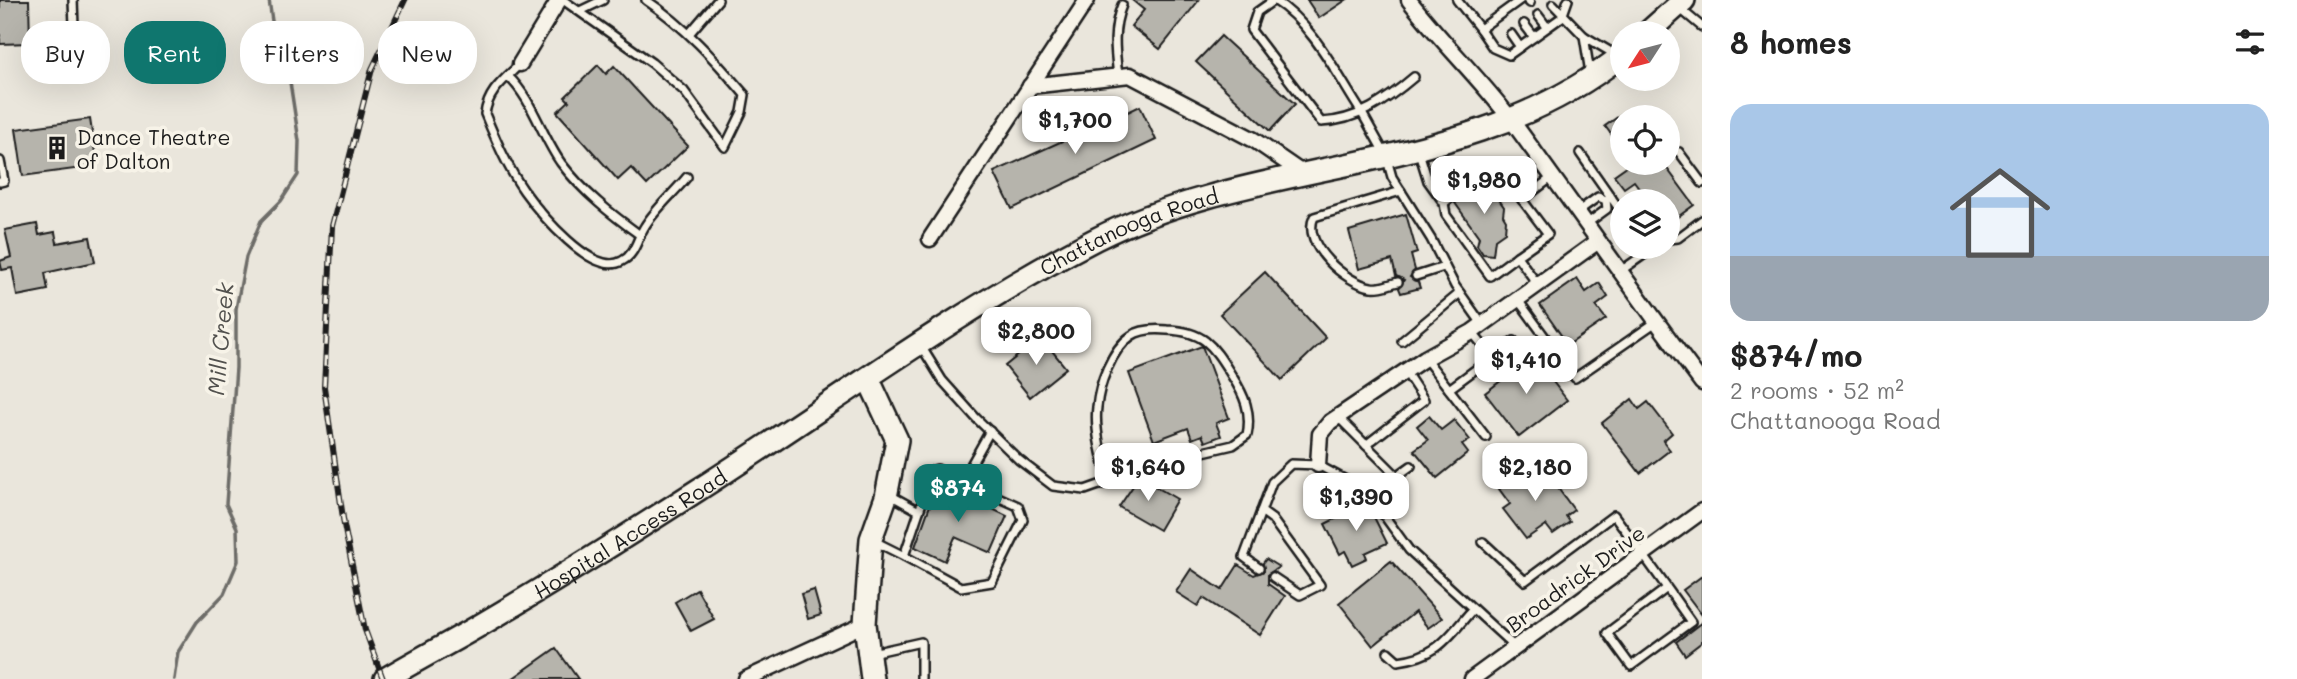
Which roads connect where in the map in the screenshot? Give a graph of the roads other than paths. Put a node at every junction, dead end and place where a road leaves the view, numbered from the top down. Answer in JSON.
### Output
{"nodes":[{"id":1,"x":73,"y":0,"type":"edge"},
{"id":2,"x":561,"y":0,"type":"edge"},
{"id":3,"x":603,"y":0,"type":"edge"},
{"id":4,"x":646,"y":0,"type":"edge"},
{"id":5,"x":718,"y":0,"type":"edge"},
{"id":6,"x":1087,"y":0,"type":"edge"},
{"id":7,"x":1409,"y":0,"type":"edge"},
{"id":8,"x":1457,"y":0,"type":"edge"},
{"id":9,"x":1520,"y":0,"type":"edge"},
{"id":10,"x":1568,"y":0,"type":"edge"},
{"id":11,"x":1681,"y":3,"type":"edge"},
{"id":12,"x":1553,"y":4,"type":"dead end"},
{"id":13,"x":1122,"y":5,"type":"dead end"},
{"id":14,"x":580,"y":11,"type":"junction"},
{"id":15,"x":1538,"y":15,"type":"dead end"},
{"id":16,"x":1562,"y":17,"type":"junction"},
{"id":17,"x":74,"y":21,"type":"edge"},
{"id":18,"x":1661,"y":21,"type":"edge"},
{"id":19,"x":1524,"y":24,"type":"dead end"},
{"id":20,"x":1547,"y":27,"type":"junction"},
{"id":21,"x":1702,"y":27,"type":"edge"},
{"id":22,"x":1480,"y":29,"type":"junction"},
{"id":23,"x":689,"y":34,"type":"junction"},
{"id":24,"x":1511,"y":34,"type":"dead end"},
{"id":25,"x":1584,"y":36,"type":"junction"},
{"id":26,"x":1534,"y":37,"type":"junction"},
{"id":27,"x":1520,"y":47,"type":"junction"},
{"id":28,"x":1610,"y":50,"type":"edge"},
{"id":29,"x":1610,"y":63,"type":"edge"},
{"id":30,"x":520,"y":64,"type":"joint"},
{"id":31,"x":508,"y":76,"type":"junction"},
{"id":32,"x":1118,"y":76,"type":"junction"},
{"id":33,"x":1414,"y":77,"type":"dead end"},
{"id":34,"x":1590,"y":77,"type":"junction"},
{"id":35,"x":1030,"y":86,"type":"junction"},
{"id":36,"x":1362,"y":113,"type":"junction"},
{"id":37,"x":1511,"y":121,"type":"junction"},
{"id":38,"x":1418,"y":149,"type":"junction"},
{"id":39,"x":1580,"y":153,"type":"dead end"},
{"id":40,"x":1680,"y":153,"type":"edge"},
{"id":41,"x":1386,"y":156,"type":"junction"},
{"id":42,"x":0,"y":161,"type":"edge"},
{"id":43,"x":1306,"y":175,"type":"junction"},
{"id":44,"x":687,"y":177,"type":"dead end"},
{"id":45,"x":1551,"y":178,"type":"junction"},
{"id":46,"x":0,"y":182,"type":"edge"},
{"id":47,"x":1702,"y":183,"type":"edge"},
{"id":48,"x":1401,"y":191,"type":"junction"},
{"id":49,"x":1609,"y":198,"type":"junction"},
{"id":50,"x":1522,"y":200,"type":"junction"},
{"id":51,"x":1444,"y":203,"type":"junction"},
{"id":52,"x":1576,"y":213,"type":"junction"},
{"id":53,"x":1702,"y":220,"type":"edge"},
{"id":54,"x":1585,"y":225,"type":"junction"},
{"id":55,"x":640,"y":235,"type":"junction"},
{"id":56,"x":1680,"y":236,"type":"edge"},
{"id":57,"x":930,"y":239,"type":"dead end"},
{"id":58,"x":1597,"y":242,"type":"junction"},
{"id":59,"x":1517,"y":256,"type":"junction"},
{"id":60,"x":1636,"y":259,"type":"edge"},
{"id":61,"x":1444,"y":267,"type":"junction"},
{"id":62,"x":1619,"y":272,"type":"junction"},
{"id":63,"x":1416,"y":276,"type":"dead end"},
{"id":64,"x":1398,"y":282,"type":"dead end"},
{"id":65,"x":1538,"y":285,"type":"junction"},
{"id":66,"x":1460,"y":293,"type":"junction"},
{"id":67,"x":1517,"y":299,"type":"junction"},
{"id":68,"x":1656,"y":322,"type":"junction"},
{"id":69,"x":1477,"y":328,"type":"junction"},
{"id":70,"x":1402,"y":341,"type":"dead end"},
{"id":71,"x":1514,"y":341,"type":"dead end"},
{"id":72,"x":920,"y":345,"type":"junction"},
{"id":73,"x":1492,"y":357,"type":"junction"},
{"id":74,"x":1425,"y":358,"type":"junction"},
{"id":75,"x":1697,"y":365,"type":"edge"},
{"id":76,"x":1405,"y":371,"type":"junction"},
{"id":77,"x":868,"y":378,"type":"junction"},
{"id":78,"x":1702,"y":383,"type":"edge"},
{"id":79,"x":1449,"y":389,"type":"junction"},
{"id":80,"x":1338,"y":416,"type":"junction"},
{"id":81,"x":990,"y":431,"type":"junction"},
{"id":82,"x":1486,"y":437,"type":"dead end"},
{"id":83,"x":1366,"y":445,"type":"junction"},
{"id":84,"x":1318,"y":464,"type":"junction"},
{"id":85,"x":1411,"y":466,"type":"dead end"},
{"id":86,"x":962,"y":481,"type":"junction"},
{"id":87,"x":1109,"y":481,"type":"junction"},
{"id":88,"x":886,"y":493,"type":"junction"},
{"id":89,"x":919,"y":511,"type":"junction"},
{"id":90,"x":1261,"y":511,"type":"junction"},
{"id":91,"x":1702,"y":511,"type":"edge"},
{"id":92,"x":871,"y":539,"type":"junction"},
{"id":93,"x":1483,"y":542,"type":"dead end"},
{"id":94,"x":1643,"y":554,"type":"junction"},
{"id":95,"x":904,"y":556,"type":"junction"},
{"id":96,"x":1259,"y":568,"type":"dead end"},
{"id":97,"x":1273,"y":577,"type":"dead end"},
{"id":98,"x":1667,"y":588,"type":"junction"},
{"id":99,"x":1473,"y":609,"type":"junction"},
{"id":100,"x":865,"y":624,"type":"junction"},
{"id":101,"x":1515,"y":648,"type":"junction"},
{"id":102,"x":1388,"y":652,"type":"dead end"},
{"id":103,"x":869,"y":654,"type":"junction"},
{"id":104,"x":1496,"y":662,"type":"junction"},
{"id":105,"x":385,"y":679,"type":"edge"},
{"id":106,"x":746,"y":679,"type":"edge"},
{"id":107,"x":872,"y":679,"type":"edge"},
{"id":108,"x":921,"y":679,"type":"edge"},
{"id":109,"x":1472,"y":679,"type":"edge"},
{"id":110,"x":1486,"y":679,"type":"edge"}],
"edges":[{"from":1,"to":17,"type":"lane"},
{"from":2,"to":14,"type":"lane"},
{"from":2,"to":30,"type":"street"},
{"from":3,"to":14,"type":"lane"},
{"from":4,"to":23,"type":"lane"},
{"from":5,"to":23,"type":"lane"},
{"from":6,"to":35,"type":"street"},
{"from":7,"to":37,"type":"street"},
{"from":8,"to":22,"type":"lane"},
{"from":9,"to":22,"type":"lane"},
{"from":10,"to":16,"type":"lane"},
{"from":11,"to":18,"type":"main road"},
{"from":11,"to":21,"type":"lane"},
{"from":12,"to":16,"type":"lane"},
{"from":13,"to":32,"type":"lane"},
{"from":14,"to":23,"type":"lane"},
{"from":15,"to":20,"type":"lane"},
{"from":16,"to":20,"type":"lane"},
{"from":16,"to":25,"type":"lane"},
{"from":19,"to":26,"type":"lane"},
{"from":20,"to":26,"type":"lane"},
{"from":22,"to":27,"type":"lane"},
{"from":24,"to":27,"type":"lane"},
{"from":25,"to":28,"type":"lane"},
{"from":25,"to":34,"type":"lane"},
{"from":26,"to":27,"type":"lane"},
{"from":29,"to":34,"type":"main road","name":"Chattanooga Road"},
{"from":30,"to":31,"type":"lane"},
{"from":31,"to":55,"type":"lane"},
{"from":31,"to":55,"type":"lane"},
{"from":32,"to":35,"type":"street"},
{"from":32,"to":43,"type":"street"},
{"from":33,"to":36,"type":"lane"},
{"from":34,"to":37,"type":"main road","name":"Chattanooga Road"},
{"from":35,"to":57,"type":"street"},
{"from":36,"to":36,"type":"lane"},
{"from":36,"to":41,"type":"lane"},
{"from":37,"to":38,"type":"main road","name":"Chattanooga Road"},
{"from":37,"to":45,"type":"street"},
{"from":38,"to":41,"type":"main road","name":"Chattanooga Road"},
{"from":38,"to":51,"type":"lane"},
{"from":39,"to":49,"type":"lane"},
{"from":40,"to":47,"type":"lane"},
{"from":41,"to":43,"type":"main road","name":"Chattanooga Road"},
{"from":41,"to":48,"type":"lane"},
{"from":42,"to":46,"type":"lane"},
{"from":43,"to":72,"type":"main road","name":"Chattanooga Road"},
{"from":44,"to":55,"type":"lane"},
{"from":45,"to":50,"type":"lane"},
{"from":45,"to":52,"type":"street"},
{"from":48,"to":61,"type":"lane"},
{"from":48,"to":64,"type":"lane"},
{"from":49,"to":52,"type":"lane"},
{"from":49,"to":54,"type":"lane"},
{"from":50,"to":51,"type":"lane"},
{"from":50,"to":59,"type":"lane"},
{"from":51,"to":59,"type":"lane"},
{"from":52,"to":54,"type":"street"},
{"from":53,"to":56,"type":"lane"},
{"from":54,"to":58,"type":"street"},
{"from":58,"to":62,"type":"street"},
{"from":58,"to":65,"type":"street"},
{"from":59,"to":65,"type":"lane"},
{"from":60,"to":62,"type":"lane"},
{"from":61,"to":63,"type":"lane"},
{"from":61,"to":66,"type":"lane"},
{"from":62,"to":68,"type":"street"},
{"from":65,"to":67,"type":"street"},
{"from":66,"to":69,"type":"lane"},
{"from":66,"to":70,"type":"lane"},
{"from":67,"to":68,"type":"lane"},
{"from":67,"to":69,"type":"street"},
{"from":68,"to":75,"type":"street"},
{"from":69,"to":73,"type":"lane"},
{"from":69,"to":74,"type":"street"},
{"from":71,"to":73,"type":"lane"},
{"from":72,"to":77,"type":"main road","name":"Chattanooga Road"},
{"from":72,"to":81,"type":"lane"},
{"from":73,"to":79,"type":"lane"},
{"from":74,"to":76,"type":"street"},
{"from":74,"to":79,"type":"lane"},
{"from":75,"to":78,"type":"street"},
{"from":76,"to":80,"type":"street"},
{"from":76,"to":83,"type":"lane"},
{"from":77,"to":88,"type":"main road"},
{"from":77,"to":105,"type":"main road","name":"Hospital Access Road"},
{"from":79,"to":82,"type":"lane"},
{"from":80,"to":83,"type":"lane"},
{"from":80,"to":84,"type":"street"},
{"from":81,"to":86,"type":"lane"},
{"from":81,"to":87,"type":"lane"},
{"from":83,"to":85,"type":"lane"},
{"from":84,"to":90,"type":"lane"},
{"from":84,"to":99,"type":"lane"},
{"from":86,"to":89,"type":"lane"},
{"from":86,"to":95,"type":"lane"},
{"from":87,"to":87,"type":"lane"},
{"from":88,"to":89,"type":"lane"},
{"from":88,"to":92,"type":"main road"},
{"from":89,"to":95,"type":"lane"},
{"from":90,"to":96,"type":"lane"},
{"from":90,"to":97,"type":"lane"},
{"from":91,"to":94,"type":"street","name":"Broadrick Drive"},
{"from":92,"to":95,"type":"lane"},
{"from":92,"to":100,"type":"main road"},
{"from":93,"to":94,"type":"lane"},
{"from":94,"to":98,"type":"lane"},
{"from":94,"to":101,"type":"street","name":"Broadrick Drive"},
{"from":98,"to":98,"type":"lane"},
{"from":99,"to":101,"type":"lane"},
{"from":99,"to":102,"type":"lane"},
{"from":100,"to":103,"type":"main road"},
{"from":100,"to":106,"type":"street"},
{"from":101,"to":104,"type":"street","name":"Broadrick Drive"},
{"from":103,"to":107,"type":"main road"},
{"from":103,"to":108,"type":"lane"},
{"from":104,"to":109,"type":"street","name":"Broadrick Drive"},
{"from":104,"to":110,"type":"lane"}]}
